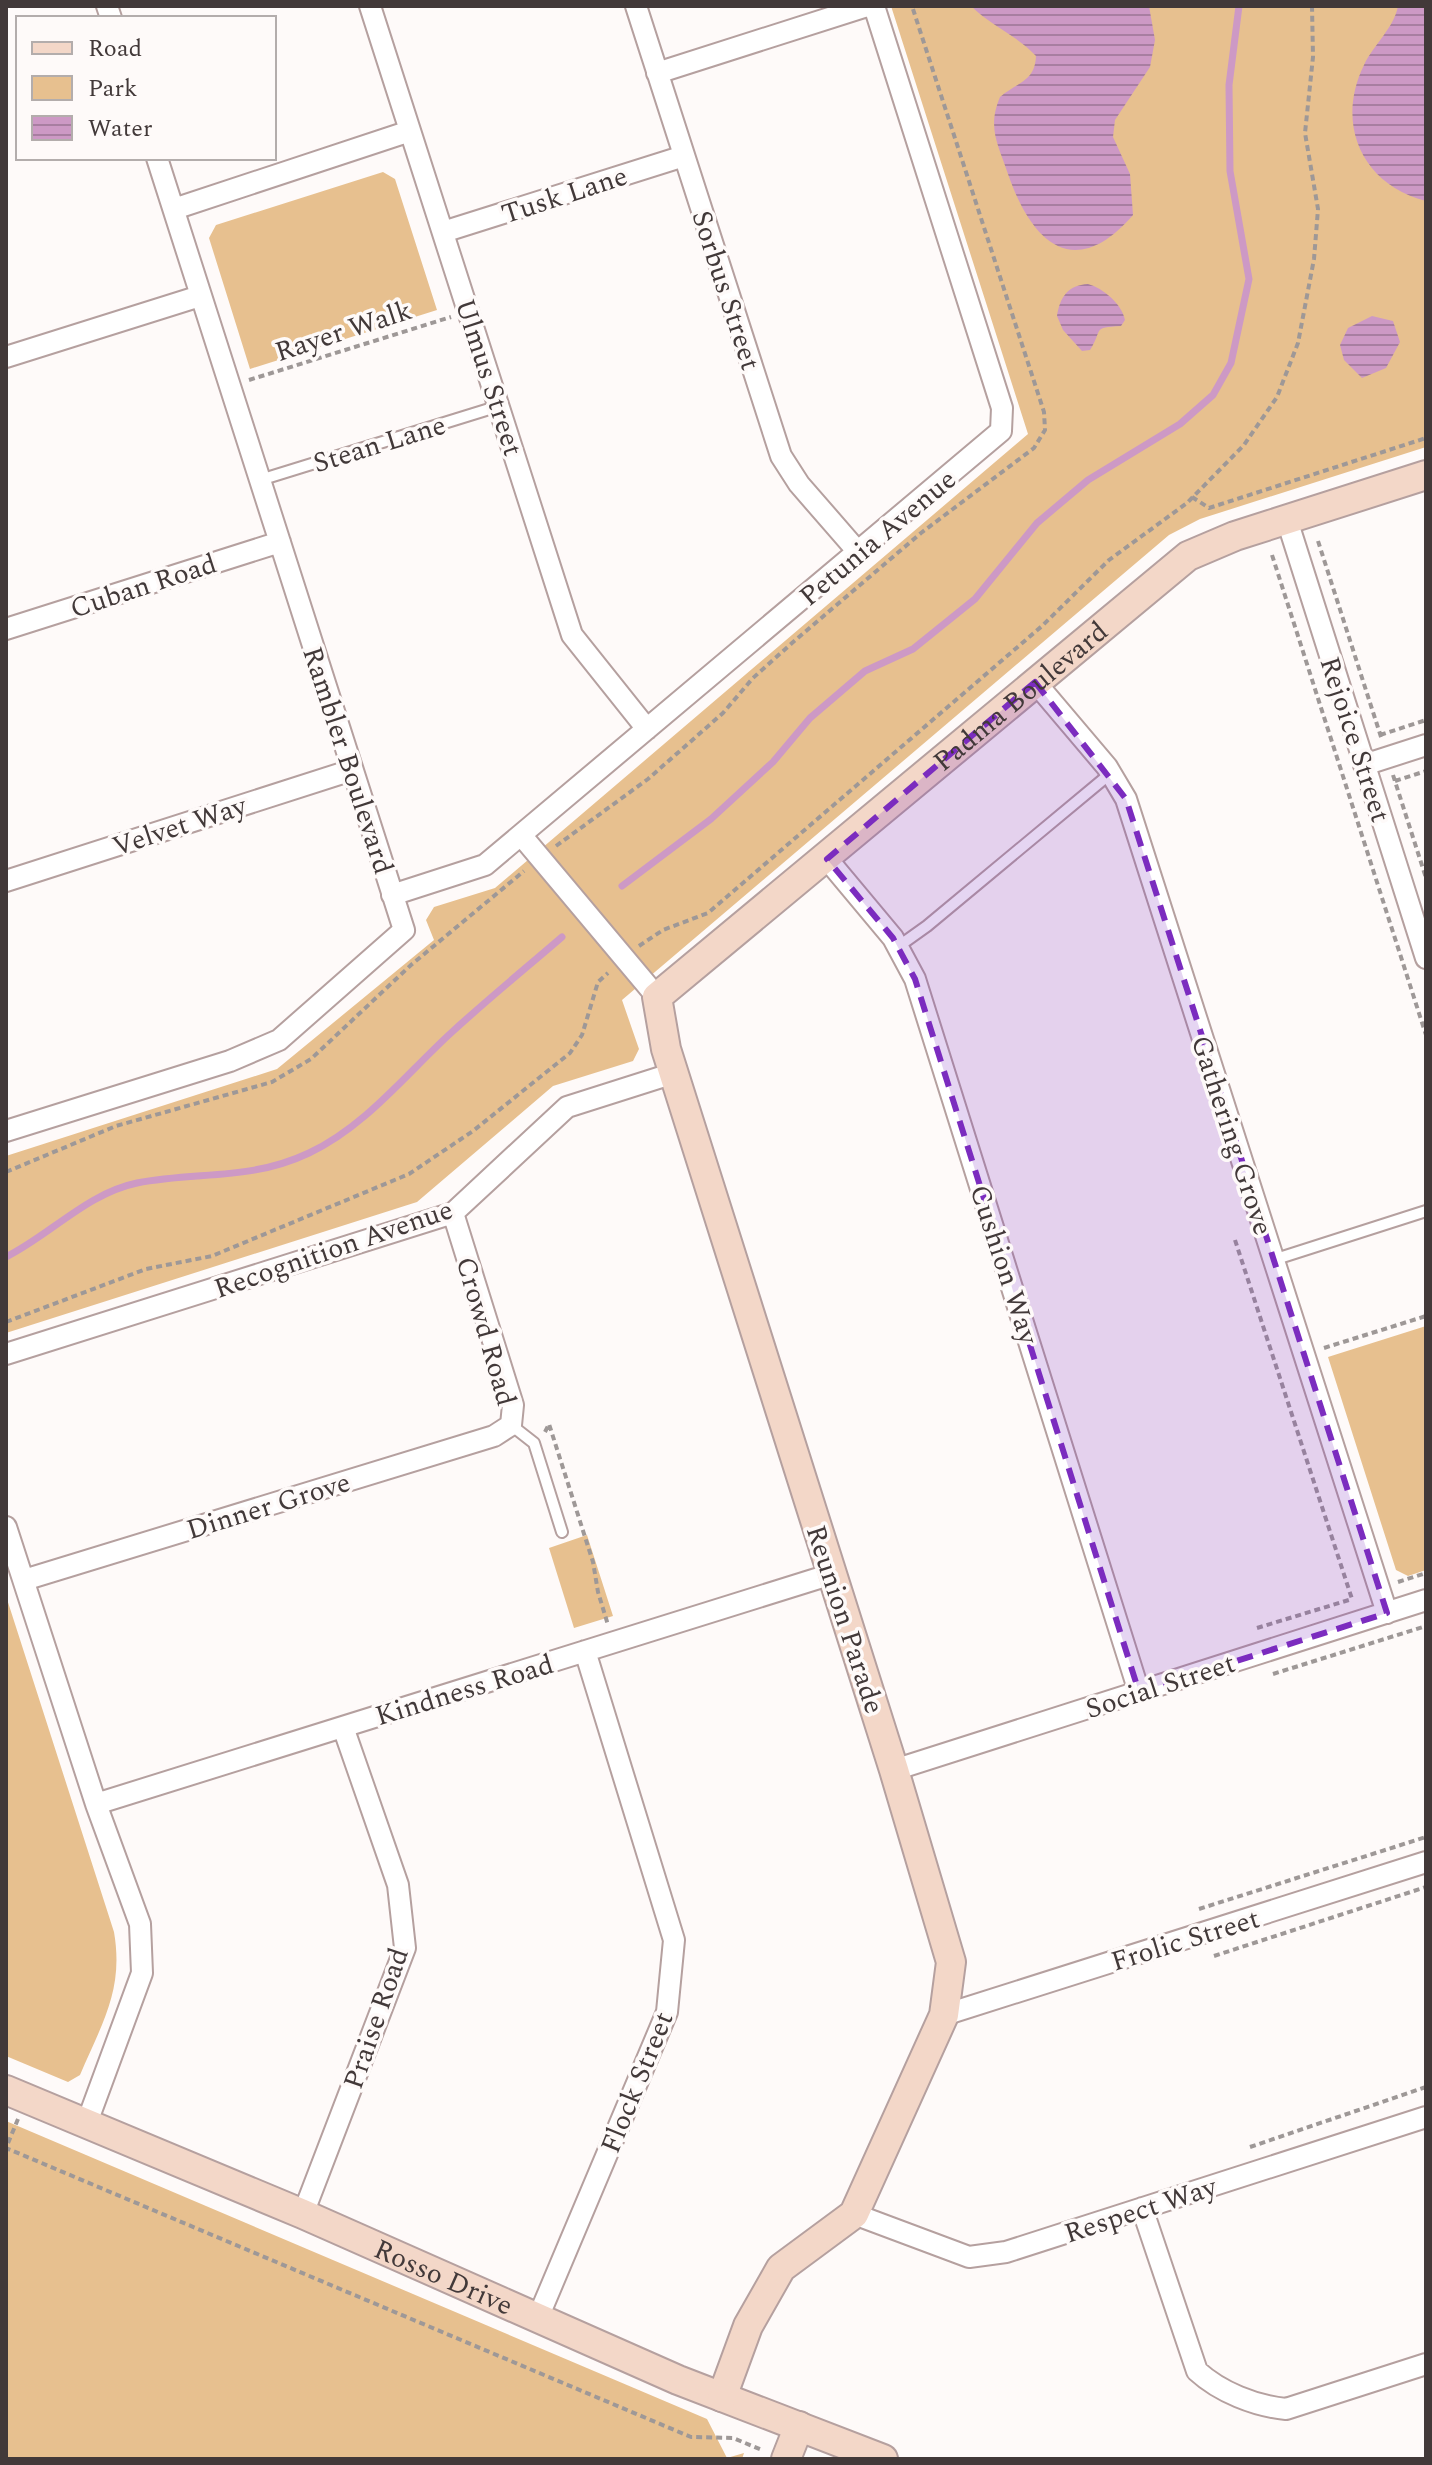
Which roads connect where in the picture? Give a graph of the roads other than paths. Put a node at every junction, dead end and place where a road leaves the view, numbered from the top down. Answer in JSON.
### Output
{"nodes":[{"id":1,"x":370,"y":6,"type":"edge"},
{"id":2,"x":636,"y":6,"type":"edge"},
{"id":3,"x":867,"y":6,"type":"edge"},
{"id":4,"x":874,"y":6,"type":"edge"},
{"id":5,"x":657,"y":73,"type":"junction"},
{"id":6,"x":410,"y":131,"type":"junction"},
{"id":7,"x":684,"y":156,"type":"junction"},
{"id":8,"x":158,"y":160,"type":"edge"},
{"id":9,"x":174,"y":209,"type":"junction"},
{"id":10,"x":443,"y":232,"type":"junction"},
{"id":11,"x":200,"y":296,"type":"junction"},
{"id":12,"x":6,"y":357,"type":"edge"},
{"id":13,"x":499,"y":406,"type":"junction"},
{"id":14,"x":1426,"y":475,"type":"edge"},
{"id":15,"x":260,"y":480,"type":"junction"},
{"id":16,"x":1287,"y":520,"type":"junction"},
{"id":17,"x":280,"y":542,"type":"junction"},
{"id":18,"x":859,"y":553,"type":"junction"},
{"id":19,"x":6,"y":629,"type":"edge"},
{"id":20,"x":1035,"y":682,"type":"junction"},
{"id":21,"x":647,"y":729,"type":"junction"},
{"id":22,"x":1426,"y":745,"type":"edge"},
{"id":23,"x":1364,"y":765,"type":"junction"},
{"id":24,"x":352,"y":770,"type":"junction"},
{"id":25,"x":1111,"y":773,"type":"junction"},
{"id":26,"x":521,"y":835,"type":"junction"},
{"id":27,"x":827,"y":859,"type":"junction"},
{"id":28,"x":6,"y":881,"type":"edge"},
{"id":29,"x":392,"y":895,"type":"junction"},
{"id":30,"x":899,"y":946,"type":"junction"},
{"id":31,"x":1426,"y":958,"type":"edge"},
{"id":32,"x":657,"y":997,"type":"junction"},
{"id":33,"x":674,"y":1073,"type":"junction"},
{"id":34,"x":6,"y":1131,"type":"edge"},
{"id":35,"x":1426,"y":1211,"type":"edge"},
{"id":36,"x":453,"y":1213,"type":"junction"},
{"id":37,"x":1273,"y":1260,"type":"junction"},
{"id":38,"x":6,"y":1354,"type":"edge"},
{"id":39,"x":511,"y":1425,"type":"junction"},
{"id":40,"x":6,"y":1527,"type":"edge"},
{"id":41,"x":562,"y":1532,"type":"dead end"},
{"id":42,"x":832,"y":1574,"type":"junction"},
{"id":43,"x":24,"y":1580,"type":"junction"},
{"id":44,"x":1426,"y":1600,"type":"edge"},
{"id":45,"x":1387,"y":1613,"type":"junction"},
{"id":46,"x":585,"y":1651,"type":"junction"},
{"id":47,"x":1139,"y":1692,"type":"junction"},
{"id":48,"x":343,"y":1727,"type":"junction"},
{"id":49,"x":894,"y":1770,"type":"junction"},
{"id":50,"x":96,"y":1804,"type":"junction"},
{"id":51,"x":1426,"y":1862,"type":"edge"},
{"id":52,"x":944,"y":2015,"type":"junction"},
{"id":53,"x":16,"y":2094,"type":"edge"},
{"id":54,"x":1426,"y":2117,"type":"edge"},
{"id":55,"x":86,"y":2125,"type":"junction"},
{"id":56,"x":1142,"y":2208,"type":"junction"},
{"id":57,"x":303,"y":2214,"type":"junction"},
{"id":58,"x":854,"y":2214,"type":"junction"},
{"id":59,"x":537,"y":2320,"type":"junction"},
{"id":60,"x":1426,"y":2364,"type":"edge"},
{"id":61,"x":722,"y":2397,"type":"junction"},
{"id":62,"x":799,"y":2426,"type":"junction"},
{"id":63,"x":777,"y":2456,"type":"edge"},
{"id":64,"x":883,"y":2459,"type":"edge"}],
"edges":[{"from":1,"to":6,"type":"street","name":"Ulmus Street"},
{"from":2,"to":5,"type":"street","name":"Sorbus Street"},
{"from":3,"to":5,"type":"street"},
{"from":4,"to":18,"type":"street","name":"Petunia Avenue"},
{"from":5,"to":7,"type":"street","name":"Sorbus Street"},
{"from":6,"to":9,"type":"street"},
{"from":6,"to":10,"type":"street","name":"Ulmus Street"},
{"from":7,"to":10,"type":"street","name":"Tusk Lane"},
{"from":7,"to":18,"type":"street","name":"Sorbus Street"},
{"from":8,"to":9,"type":"street","name":"Rambler Boulevard"},
{"from":9,"to":11,"type":"street","name":"Rambler Boulevard"},
{"from":10,"to":13,"type":"street","name":"Ulmus Street"},
{"from":11,"to":12,"type":"street"},
{"from":11,"to":15,"type":"street","name":"Rambler Boulevard"},
{"from":13,"to":15,"type":"lane","name":"Stean Lane"},
{"from":13,"to":21,"type":"street","name":"Ulmus Street"},
{"from":14,"to":16,"type":"street","name":"Padma Boulevard"},
{"from":15,"to":17,"type":"street","name":"Rambler Boulevard"},
{"from":16,"to":20,"type":"street","name":"Padma Boulevard"},
{"from":16,"to":23,"type":"street","name":"Rejoice Street"},
{"from":17,"to":19,"type":"street","name":"Cuban Road"},
{"from":17,"to":24,"type":"street","name":"Rambler Boulevard"},
{"from":18,"to":21,"type":"street","name":"Petunia Avenue"},
{"from":20,"to":25,"type":"street","name":"Gathering Grove"},
{"from":20,"to":27,"type":"street","name":"Padma Boulevard"},
{"from":21,"to":26,"type":"street","name":"Petunia Avenue"},
{"from":22,"to":23,"type":"street"},
{"from":23,"to":31,"type":"street","name":"Rejoice Street"},
{"from":24,"to":28,"type":"street","name":"Velvet Way"},
{"from":24,"to":29,"type":"street","name":"Rambler Boulevard"},
{"from":25,"to":30,"type":"lane"},
{"from":25,"to":37,"type":"street","name":"Gathering Grove"},
{"from":26,"to":29,"type":"street","name":"Petunia Avenue"},
{"from":26,"to":32,"type":"street","name":"Reunion Parade"},
{"from":27,"to":30,"type":"street","name":"Cushion Way"},
{"from":27,"to":32,"type":"street","name":"Padma Boulevard"},
{"from":29,"to":34,"type":"street","name":"Rambler Boulevard"},
{"from":30,"to":47,"type":"street","name":"Cushion Way"},
{"from":32,"to":33,"type":"street","name":"Reunion Parade"},
{"from":33,"to":36,"type":"street","name":"Recognition Avenue"},
{"from":33,"to":42,"type":"street","name":"Reunion Parade"},
{"from":35,"to":37,"type":"lane"},
{"from":36,"to":38,"type":"street","name":"Recognition Avenue"},
{"from":36,"to":39,"type":"street","name":"Crowd Road"},
{"from":37,"to":45,"type":"street","name":"Gathering Grove"},
{"from":39,"to":41,"type":"lane","name":"Crowd Road"},
{"from":39,"to":43,"type":"street","name":"Dinner Grove"},
{"from":40,"to":43,"type":"street"},
{"from":42,"to":46,"type":"street","name":"Kindness Road"},
{"from":42,"to":49,"type":"street","name":"Reunion Parade"},
{"from":43,"to":50,"type":"street"},
{"from":44,"to":45,"type":"street","name":"Social Street"},
{"from":45,"to":47,"type":"street","name":"Social Street"},
{"from":46,"to":48,"type":"street","name":"Kindness Road"},
{"from":46,"to":59,"type":"street","name":"Flock Street"},
{"from":47,"to":49,"type":"street","name":"Social Street"},
{"from":48,"to":50,"type":"street","name":"Kindness Road"},
{"from":48,"to":57,"type":"street","name":"Praise Road"},
{"from":49,"to":52,"type":"street","name":"Reunion Parade"},
{"from":50,"to":55,"type":"street"},
{"from":51,"to":52,"type":"street","name":"Frolic Street"},
{"from":52,"to":58,"type":"street","name":"Reunion Parade"},
{"from":53,"to":55,"type":"street","name":"Rosso Drive"},
{"from":54,"to":56,"type":"street","name":"Respect Way"},
{"from":55,"to":57,"type":"street","name":"Rosso Drive"},
{"from":56,"to":58,"type":"street","name":"Respect Way"},
{"from":56,"to":60,"type":"street"},
{"from":57,"to":59,"type":"street","name":"Rosso Drive"},
{"from":58,"to":61,"type":"street","name":"Reunion Parade"},
{"from":59,"to":61,"type":"street","name":"Rosso Drive"},
{"from":61,"to":62,"type":"street","name":"Rosso Drive"},
{"from":62,"to":63,"type":"street"},
{"from":62,"to":64,"type":"street","name":"Rosso Drive"}]}
